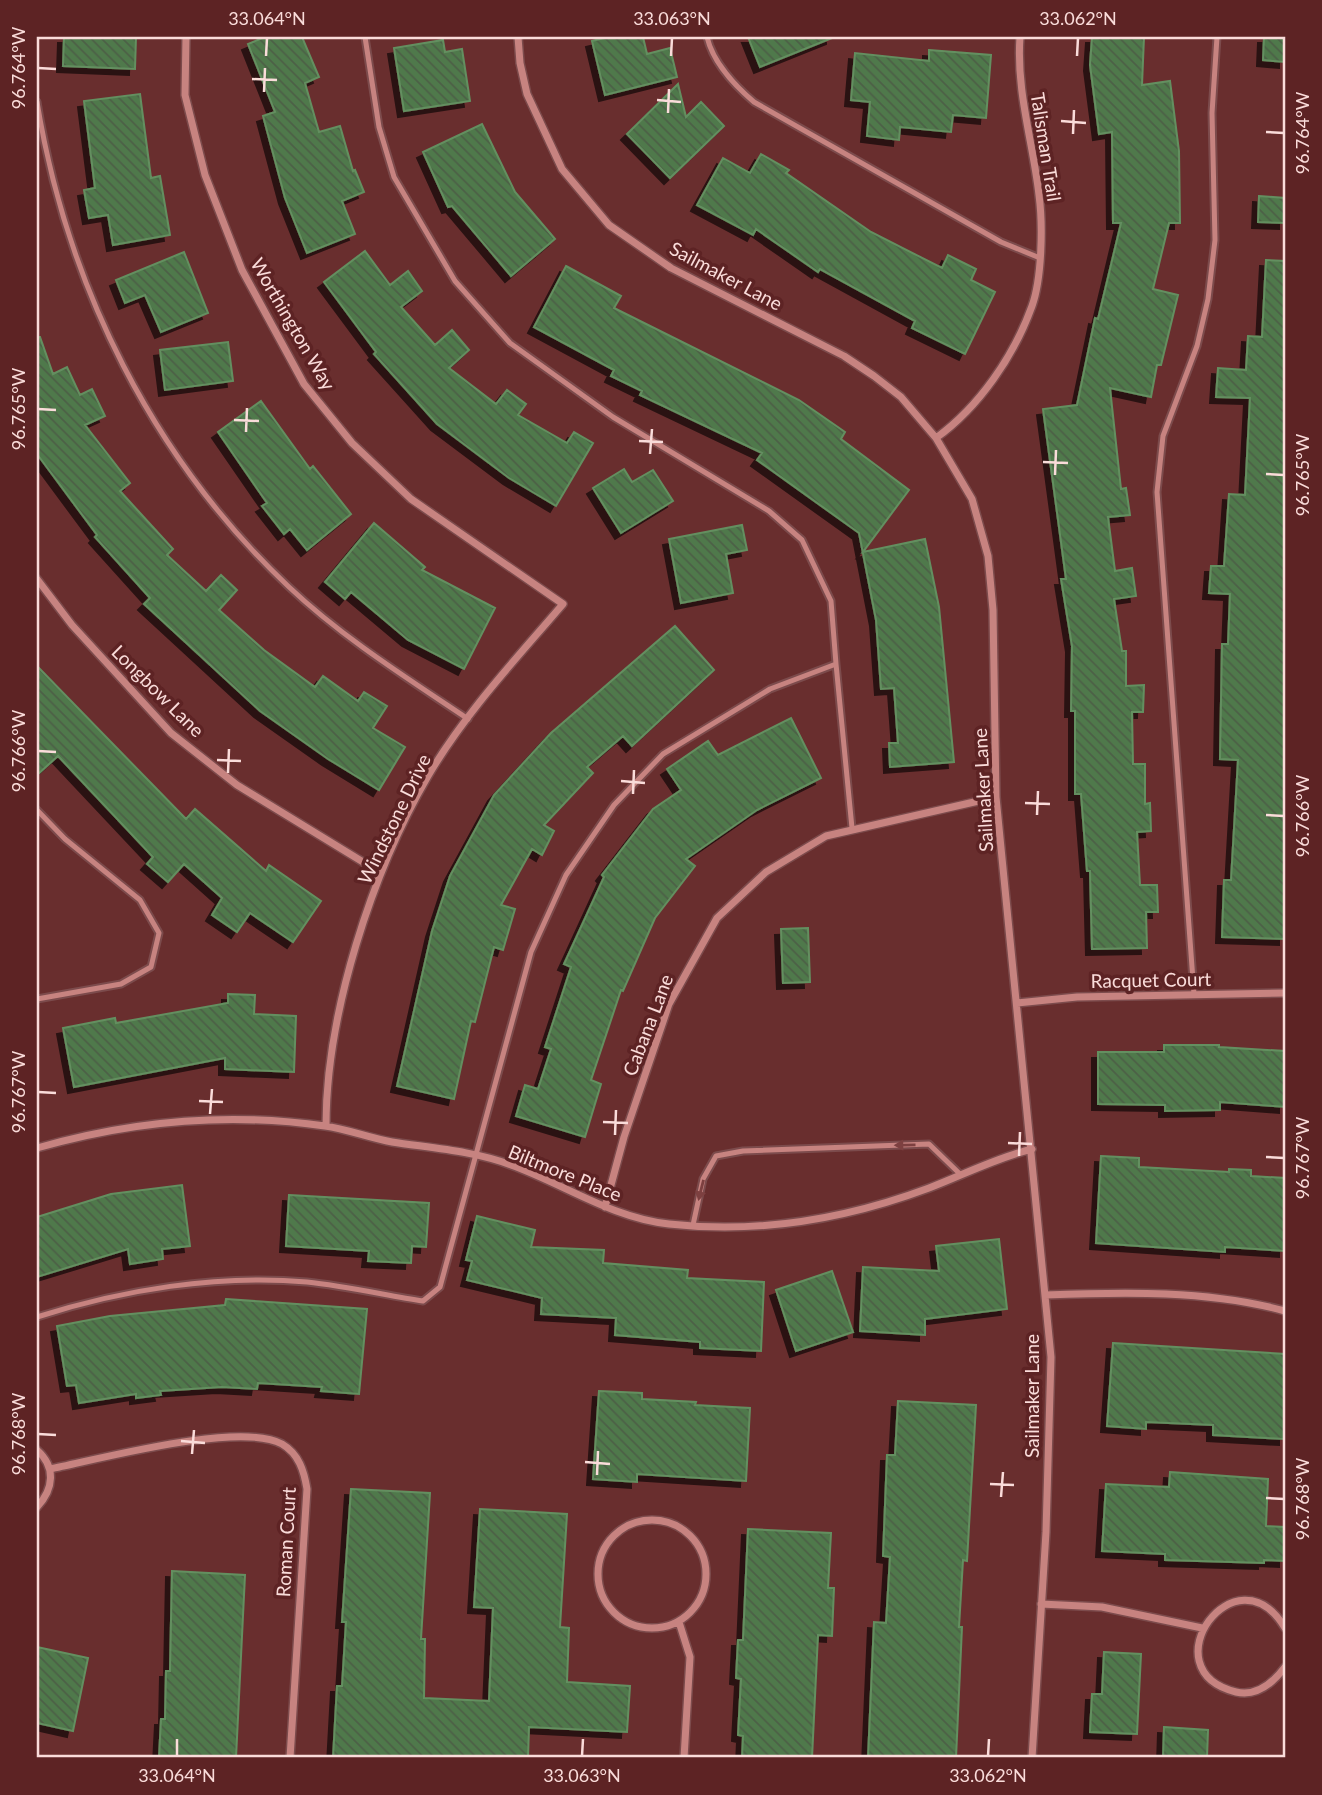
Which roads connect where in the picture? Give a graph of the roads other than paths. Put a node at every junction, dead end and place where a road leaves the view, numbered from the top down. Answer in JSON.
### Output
{"nodes":[{"id":1,"x":186,"y":37,"type":"edge"},
{"id":2,"x":365,"y":37,"type":"edge"},
{"id":3,"x":518,"y":37,"type":"edge"},
{"id":4,"x":707,"y":37,"type":"edge"},
{"id":5,"x":1020,"y":37,"type":"edge"},
{"id":6,"x":1217,"y":37,"type":"edge"},
{"id":7,"x":37,"y":103,"type":"edge"},
{"id":8,"x":1040,"y":258,"type":"junction"},
{"id":9,"x":936,"y":438,"type":"junction"},
{"id":10,"x":37,"y":579,"type":"edge"},
{"id":11,"x":563,"y":604,"type":"joint"},
{"id":12,"x":836,"y":664,"type":"junction"},
{"id":13,"x":468,"y":719,"type":"junction"},
{"id":14,"x":996,"y":797,"type":"junction"},
{"id":15,"x":37,"y":810,"type":"edge"},
{"id":16,"x":852,"y":828,"type":"junction"},
{"id":17,"x":381,"y":873,"type":"junction"},
{"id":18,"x":1285,"y":993,"type":"edge"},
{"id":19,"x":1194,"y":994,"type":"junction"},
{"id":20,"x":37,"y":999,"type":"edge"},
{"id":21,"x":1017,"y":1003,"type":"junction"},
{"id":22,"x":326,"y":1126,"type":"junction"},
{"id":23,"x":37,"y":1148,"type":"edge"},
{"id":24,"x":1032,"y":1149,"type":"junction"},
{"id":25,"x":474,"y":1156,"type":"junction"},
{"id":26,"x":961,"y":1175,"type":"junction"},
{"id":27,"x":605,"y":1207,"type":"junction"},
{"id":28,"x":693,"y":1225,"type":"junction"},
{"id":29,"x":1045,"y":1295,"type":"junction"},
{"id":30,"x":1285,"y":1311,"type":"edge"},
{"id":31,"x":37,"y":1317,"type":"edge"},
{"id":32,"x":37,"y":1450,"type":"edge"},
{"id":33,"x":51,"y":1469,"type":"junction"},
{"id":34,"x":37,"y":1507,"type":"edge"},
{"id":35,"x":1041,"y":1604,"type":"junction"},
{"id":36,"x":679,"y":1622,"type":"junction"},
{"id":37,"x":1202,"y":1628,"type":"junction"},
{"id":38,"x":1285,"y":1628,"type":"edge"},
{"id":39,"x":1285,"y":1668,"type":"edge"},
{"id":40,"x":290,"y":1758,"type":"edge"},
{"id":41,"x":684,"y":1758,"type":"edge"},
{"id":42,"x":1032,"y":1758,"type":"edge"}],
"edges":[{"from":1,"to":11,"type":"street","name":"Worthington Way"},
{"from":2,"to":12,"type":"lane"},
{"from":3,"to":9,"type":"street","name":"Sailmaker Lane"},
{"from":4,"to":8,"type":"lane"},
{"from":5,"to":8,"type":"street","name":"Talisman Trail"},
{"from":6,"to":19,"type":"lane"},
{"from":7,"to":13,"type":"lane"},
{"from":8,"to":9,"type":"street","name":"Talisman Trail"},
{"from":9,"to":14,"type":"street","name":"Sailmaker Lane"},
{"from":10,"to":17,"type":"street","name":"Longbow Lane"},
{"from":11,"to":13,"type":"street","name":"Windstone Drive"},
{"from":12,"to":16,"type":"lane"},
{"from":12,"to":25,"type":"lane"},
{"from":13,"to":17,"type":"street","name":"Windstone Drive"},
{"from":14,"to":16,"type":"street","name":"Cabana Lane"},
{"from":14,"to":21,"type":"street","name":"Sailmaker Lane"},
{"from":15,"to":20,"type":"lane"},
{"from":16,"to":27,"type":"street","name":"Cabana Lane"},
{"from":17,"to":22,"type":"street","name":"Windstone Drive"},
{"from":18,"to":19,"type":"street","name":"Racquet Court"},
{"from":19,"to":21,"type":"street","name":"Racquet Court"},
{"from":21,"to":24,"type":"street","name":"Sailmaker Lane"},
{"from":22,"to":23,"type":"street","name":"Biltmore Place"},
{"from":22,"to":25,"type":"street","name":"Biltmore Place"},
{"from":24,"to":26,"type":"street","name":"Biltmore Place"},
{"from":24,"to":29,"type":"street","name":"Sailmaker Lane"},
{"from":25,"to":27,"type":"street","name":"Biltmore Place"},
{"from":25,"to":31,"type":"lane"},
{"from":26,"to":28,"type":"street","name":"Biltmore Place"},
{"from":26,"to":28,"type":"lane","one_way":true},
{"from":27,"to":28,"type":"street","name":"Biltmore Place"},
{"from":29,"to":30,"type":"street"},
{"from":29,"to":35,"type":"street","name":"Sailmaker Lane"},
{"from":32,"to":33,"type":"street"},
{"from":33,"to":34,"type":"street"},
{"from":33,"to":40,"type":"street","name":"Roman Court"},
{"from":35,"to":37,"type":"street"},
{"from":35,"to":42,"type":"street","name":"Sailmaker Lane"},
{"from":36,"to":36,"type":"street"},
{"from":36,"to":41,"type":"street"},
{"from":37,"to":38,"type":"street"},
{"from":37,"to":39,"type":"street"}]}
